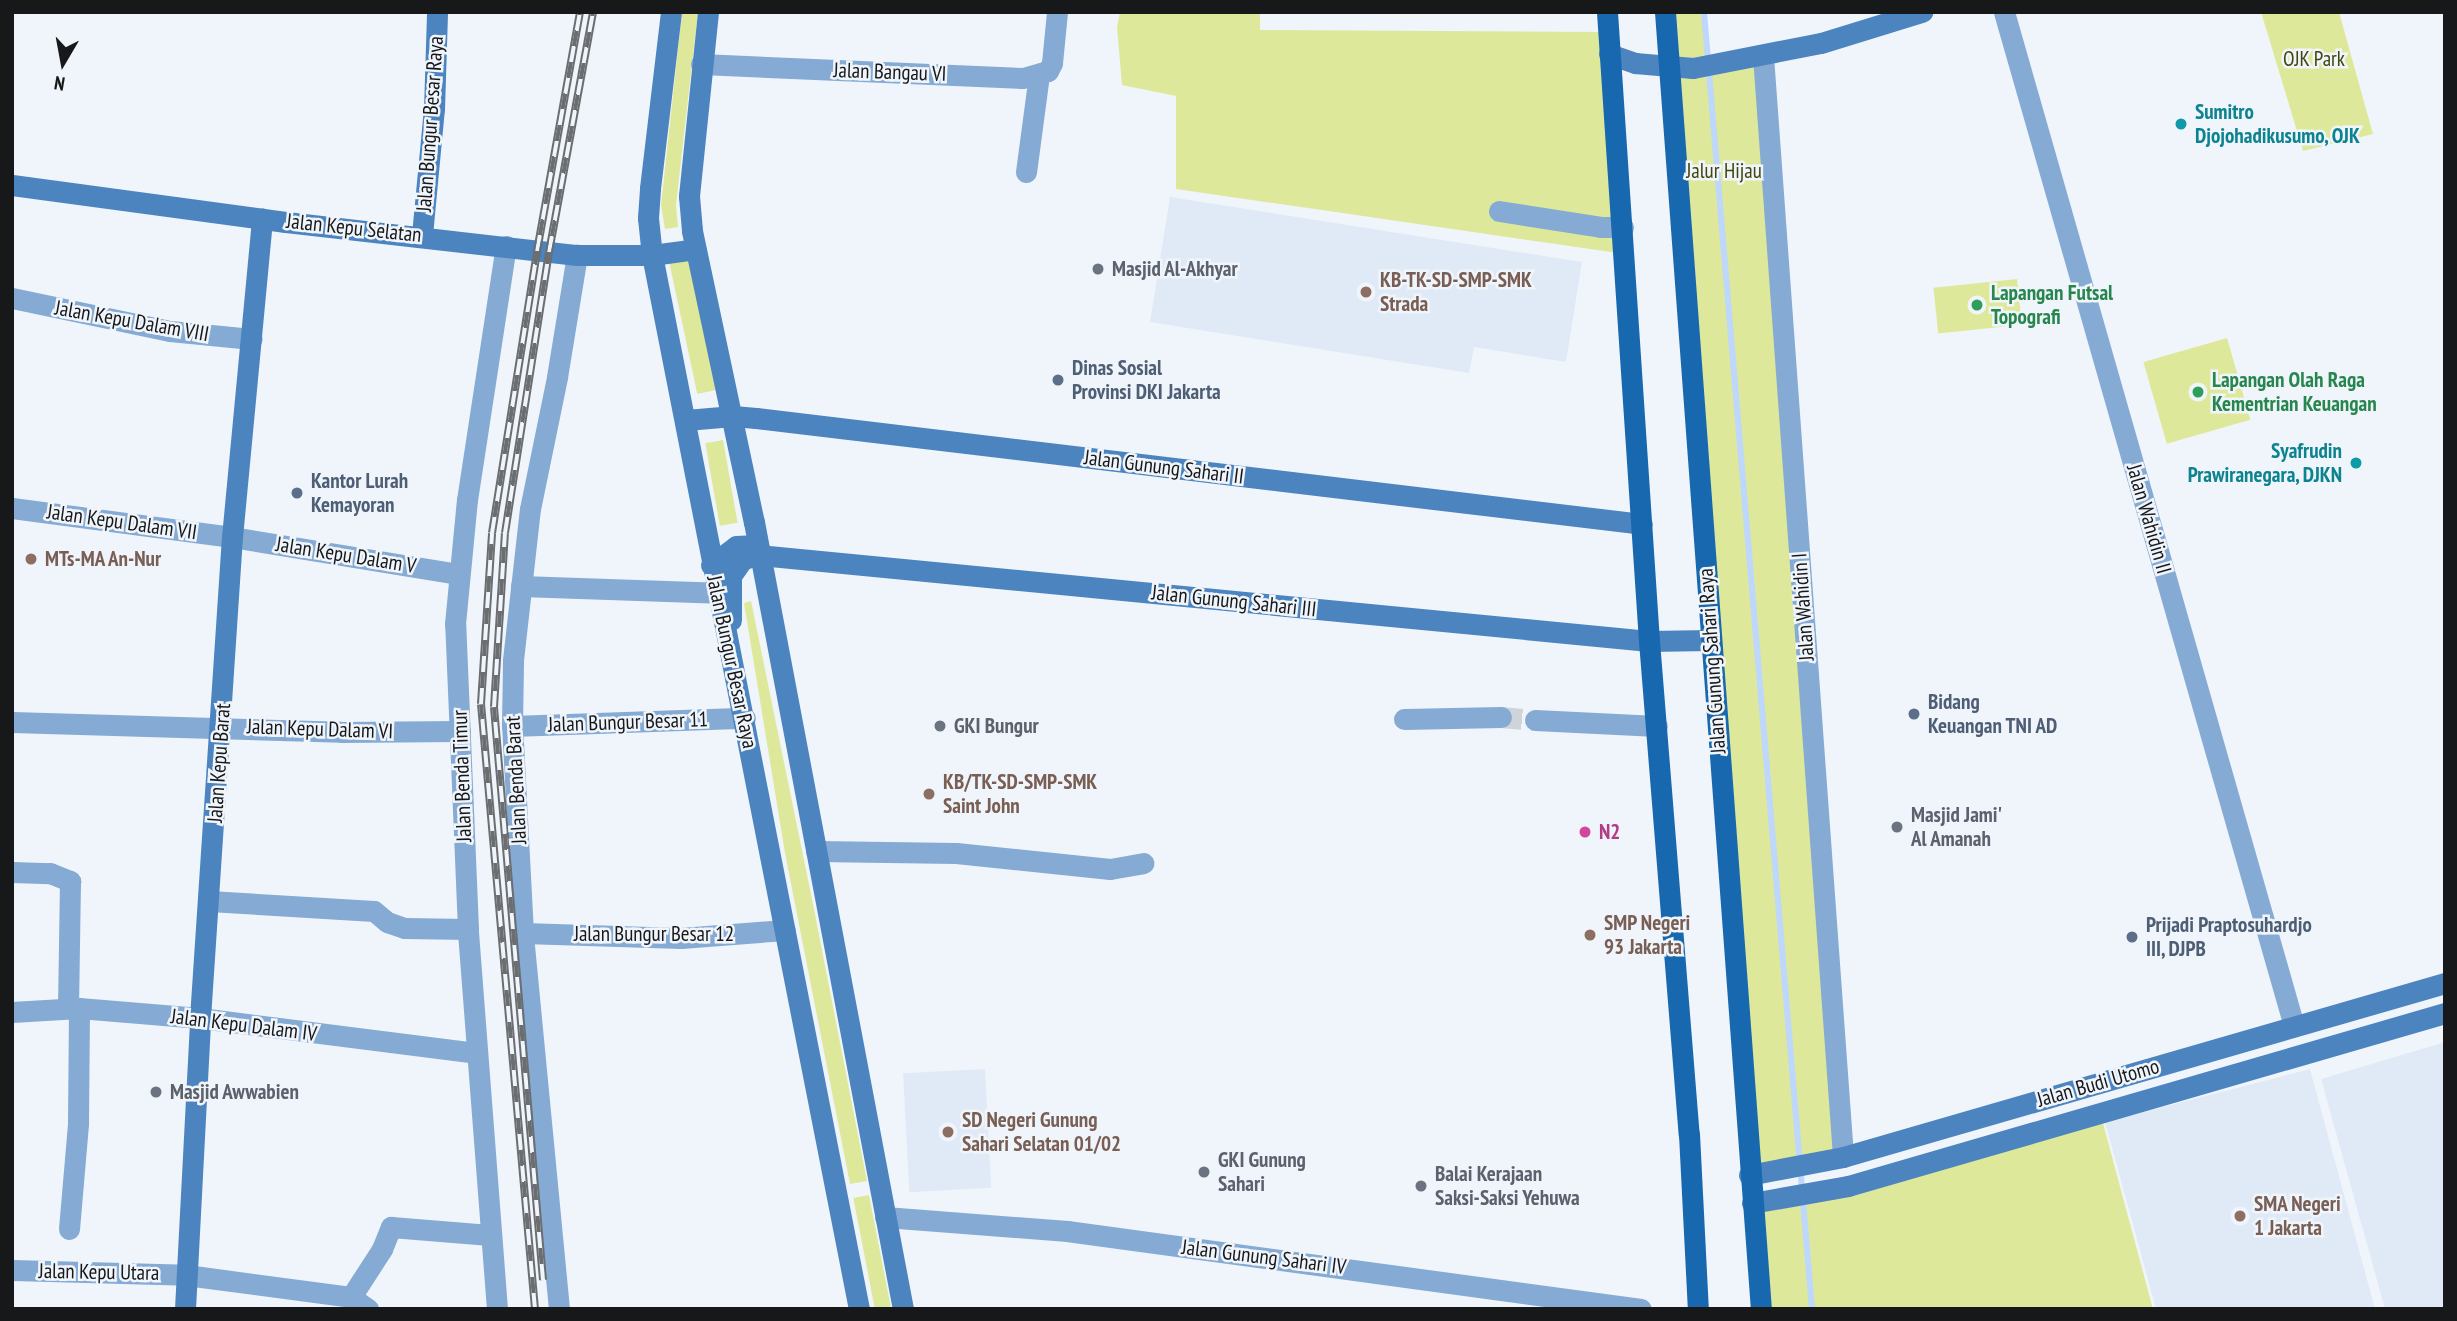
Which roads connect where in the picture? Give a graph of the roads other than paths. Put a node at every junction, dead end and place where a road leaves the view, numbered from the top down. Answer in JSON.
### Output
{"nodes":[{"id":1,"x":438,"y":12,"type":"edge"},
{"id":2,"x":671,"y":12,"type":"edge"},
{"id":3,"x":708,"y":12,"type":"edge"},
{"id":4,"x":1057,"y":12,"type":"edge"},
{"id":5,"x":1607,"y":12,"type":"edge"},
{"id":6,"x":1665,"y":12,"type":"edge"},
{"id":7,"x":1922,"y":12,"type":"edge"},
{"id":8,"x":2004,"y":12,"type":"edge"},
{"id":9,"x":1609,"y":54,"type":"junction"},
{"id":10,"x":1763,"y":56,"type":"junction"},
{"id":11,"x":701,"y":64,"type":"junction"},
{"id":12,"x":1668,"y":68,"type":"junction"},
{"id":13,"x":1039,"y":75,"type":"junction"},
{"id":14,"x":1026,"y":172,"type":"dead end"},
{"id":15,"x":12,"y":185,"type":"edge"},
{"id":16,"x":1499,"y":211,"type":"dead end"},
{"id":17,"x":262,"y":218,"type":"junction"},
{"id":18,"x":1623,"y":227,"type":"junction"},
{"id":19,"x":422,"y":235,"type":"junction"},
{"id":20,"x":506,"y":246,"type":"junction"},
{"id":21,"x":696,"y":249,"type":"junction"},
{"id":22,"x":577,"y":255,"type":"junction"},
{"id":23,"x":652,"y":255,"type":"junction"},
{"id":24,"x":12,"y":298,"type":"edge"},
{"id":25,"x":252,"y":339,"type":"junction"},
{"id":26,"x":733,"y":416,"type":"junction"},
{"id":27,"x":685,"y":420,"type":"junction"},
{"id":28,"x":12,"y":508,"type":"edge"},
{"id":29,"x":1642,"y":524,"type":"junction"},
{"id":30,"x":706,"y":535,"type":"junction"},
{"id":31,"x":232,"y":537,"type":"junction"},
{"id":32,"x":757,"y":542,"type":"junction"},
{"id":33,"x":711,"y":565,"type":"junction"},
{"id":34,"x":459,"y":574,"type":"junction"},
{"id":35,"x":521,"y":586,"type":"junction"},
{"id":36,"x":717,"y":593,"type":"junction"},
{"id":37,"x":1710,"y":640,"type":"junction"},
{"id":38,"x":728,"y":641,"type":"junction"},
{"id":39,"x":1649,"y":641,"type":"junction"},
{"id":40,"x":1501,"y":717,"type":"tunnel mouth"},
{"id":41,"x":745,"y":718,"type":"junction"},
{"id":42,"x":1404,"y":719,"type":"dead end"},
{"id":43,"x":1535,"y":720,"type":"tunnel mouth"},
{"id":44,"x":12,"y":722,"type":"edge"},
{"id":45,"x":222,"y":726,"type":"junction"},
{"id":46,"x":512,"y":726,"type":"junction"},
{"id":47,"x":1657,"y":726,"type":"junction"},
{"id":48,"x":460,"y":731,"type":"junction"},
{"id":49,"x":816,"y":851,"type":"junction"},
{"id":50,"x":1143,"y":863,"type":"dead end"},
{"id":51,"x":12,"y":872,"type":"edge"},
{"id":52,"x":209,"y":901,"type":"junction"},
{"id":53,"x":468,"y":929,"type":"junction"},
{"id":54,"x":785,"y":930,"type":"junction"},
{"id":55,"x":523,"y":933,"type":"junction"},
{"id":56,"x":2445,"y":984,"type":"edge"},
{"id":57,"x":73,"y":1008,"type":"junction"},
{"id":58,"x":12,"y":1013,"type":"edge"},
{"id":59,"x":2445,"y":1013,"type":"edge"},
{"id":60,"x":200,"y":1018,"type":"junction"},
{"id":61,"x":2294,"y":1026,"type":"junction"},
{"id":62,"x":476,"y":1053,"type":"junction"},
{"id":63,"x":1843,"y":1157,"type":"junction"},
{"id":64,"x":1749,"y":1175,"type":"junction"},
{"id":65,"x":1761,"y":1201,"type":"junction"},
{"id":66,"x":885,"y":1217,"type":"junction"},
{"id":67,"x":69,"y":1229,"type":"dead end"},
{"id":68,"x":491,"y":1235,"type":"junction"},
{"id":69,"x":12,"y":1270,"type":"edge"},
{"id":70,"x":186,"y":1275,"type":"junction"},
{"id":71,"x":359,"y":1303,"type":"edge"},
{"id":72,"x":185,"y":1309,"type":"edge"},
{"id":73,"x":496,"y":1309,"type":"edge"},
{"id":74,"x":559,"y":1309,"type":"edge"},
{"id":75,"x":859,"y":1309,"type":"edge"},
{"id":76,"x":903,"y":1309,"type":"edge"},
{"id":77,"x":1641,"y":1309,"type":"edge"},
{"id":78,"x":1698,"y":1309,"type":"edge"},
{"id":79,"x":1761,"y":1309,"type":"edge"}],
"edges":[{"from":1,"to":19,"type":"street","name":"Jalan Bungur Besar Raya"},
{"from":2,"to":23,"type":"street","name":"Jalan Bungur Besar Raya"},
{"from":3,"to":11,"type":"street"},
{"from":4,"to":13,"type":"street"},
{"from":5,"to":9,"type":"main road"},
{"from":6,"to":12,"type":"main road","name":"Jalan Gunung Sahari Raya"},
{"from":7,"to":10,"type":"street"},
{"from":8,"to":61,"type":"street","name":"Jalan Wahidin II"},
{"from":9,"to":12,"type":"street"},
{"from":9,"to":18,"type":"main road"},
{"from":10,"to":12,"type":"street"},
{"from":10,"to":63,"type":"street","name":"Jalan Wahidin I"},
{"from":11,"to":13,"type":"street","name":"Jalan Bangau VI"},
{"from":11,"to":21,"type":"street"},
{"from":12,"to":37,"type":"main road","name":"Jalan Gunung Sahari Raya"},
{"from":13,"to":14,"type":"street"},
{"from":15,"to":17,"type":"street","name":"Jalan Kepu Selatan"},
{"from":16,"to":18,"type":"street"},
{"from":17,"to":19,"type":"street","name":"Jalan Kepu Selatan"},
{"from":17,"to":25,"type":"street","name":"Jalan Kepu Barat"},
{"from":18,"to":29,"type":"main road"},
{"from":19,"to":20,"type":"street","name":"Jalan Kepu Selatan"},
{"from":20,"to":22,"type":"street","name":"Jalan Kepu Selatan"},
{"from":20,"to":34,"type":"street","name":"Jalan Benda Timur"},
{"from":21,"to":23,"type":"street","name":"Jalan Kepu Selatan"},
{"from":21,"to":26,"type":"street"},
{"from":22,"to":23,"type":"street","name":"Jalan Kepu Selatan"},
{"from":22,"to":35,"type":"street","name":"Jalan Benda Barat"},
{"from":23,"to":27,"type":"street","name":"Jalan Bungur Besar Raya"},
{"from":24,"to":25,"type":"street","name":"Jalan Kepu Dalam VIII"},
{"from":25,"to":31,"type":"street","name":"Jalan Kepu Barat"},
{"from":26,"to":27,"type":"street","name":"Jalan Gunung Sahari II"},
{"from":26,"to":29,"type":"street","name":"Jalan Gunung Sahari II"},
{"from":26,"to":32,"type":"street"},
{"from":27,"to":30,"type":"street","name":"Jalan Bungur Besar Raya"},
{"from":28,"to":31,"type":"street","name":"Jalan Kepu Dalam VII"},
{"from":29,"to":39,"type":"main road"},
{"from":30,"to":32,"type":"street"},
{"from":30,"to":33,"type":"street","name":"Jalan Bungur Besar Raya"},
{"from":31,"to":34,"type":"street","name":"Jalan Kepu Dalam V"},
{"from":31,"to":45,"type":"street","name":"Jalan Kepu Barat"},
{"from":32,"to":33,"type":"street"},
{"from":32,"to":38,"type":"street"},
{"from":32,"to":39,"type":"street","name":"Jalan Gunung Sahari III"},
{"from":32,"to":49,"type":"street"},
{"from":33,"to":36,"type":"street","name":"Jalan Bungur Besar Raya"},
{"from":34,"to":48,"type":"street","name":"Jalan Benda Timur"},
{"from":35,"to":36,"type":"street"},
{"from":35,"to":46,"type":"street","name":"Jalan Benda Barat"},
{"from":36,"to":38,"type":"street","name":"Jalan Bungur Besar Raya"},
{"from":37,"to":39,"type":"street","name":"Jalan Gunung Sahari III"},
{"from":37,"to":64,"type":"main road","name":"Jalan Gunung Sahari Raya"},
{"from":38,"to":41,"type":"street","name":"Jalan Bungur Besar Raya"},
{"from":39,"to":47,"type":"main road"},
{"from":40,"to":42,"type":"street"},
{"from":41,"to":46,"type":"street","name":"Jalan Bungur Besar 11"},
{"from":41,"to":54,"type":"street","name":"Jalan Bungur Besar Raya"},
{"from":43,"to":47,"type":"street"},
{"from":44,"to":45,"type":"street","name":"Jalan Kepu Dalam VI"},
{"from":45,"to":48,"type":"street","name":"Jalan Kepu Dalam VI"},
{"from":45,"to":52,"type":"street","name":"Jalan Kepu Barat"},
{"from":46,"to":55,"type":"street","name":"Jalan Benda Barat"},
{"from":47,"to":78,"type":"main road"},
{"from":48,"to":53,"type":"street","name":"Jalan Benda Timur"},
{"from":49,"to":50,"type":"street"},
{"from":49,"to":66,"type":"street"},
{"from":51,"to":57,"type":"street"},
{"from":52,"to":53,"type":"street"},
{"from":52,"to":60,"type":"street","name":"Jalan Kepu Barat"},
{"from":53,"to":62,"type":"street","name":"Jalan Benda Timur"},
{"from":54,"to":55,"type":"street","name":"Jalan Bungur Besar 12"},
{"from":54,"to":75,"type":"street","name":"Jalan Bungur Besar Raya"},
{"from":55,"to":74,"type":"street","name":"Jalan Benda Barat"},
{"from":56,"to":61,"type":"street","name":"Jalan Budi Utomo"},
{"from":57,"to":58,"type":"street","name":"Jalan Kepu Dalam IV"},
{"from":57,"to":60,"type":"street","name":"Jalan Kepu Dalam IV"},
{"from":57,"to":67,"type":"street"},
{"from":59,"to":65,"type":"street","name":"Jalan Budi Utomo"},
{"from":60,"to":62,"type":"street","name":"Jalan Kepu Dalam IV"},
{"from":60,"to":70,"type":"street","name":"Jalan Kepu Barat"},
{"from":61,"to":63,"type":"street","name":"Jalan Budi Utomo"},
{"from":62,"to":68,"type":"street","name":"Jalan Benda Timur"},
{"from":63,"to":64,"type":"street","name":"Jalan Budi Utomo"},
{"from":64,"to":65,"type":"main road","name":"Jalan Gunung Sahari Raya"},
{"from":65,"to":79,"type":"main road","name":"Jalan Gunung Sahari Raya"},
{"from":66,"to":76,"type":"street"},
{"from":66,"to":77,"type":"street","name":"Jalan Gunung Sahari IV"},
{"from":68,"to":71,"type":"street"},
{"from":68,"to":73,"type":"street","name":"Jalan Benda Timur"},
{"from":69,"to":70,"type":"street","name":"Jalan Kepu Utara"},
{"from":70,"to":71,"type":"street","name":"Jalan Kepu Utara"},
{"from":70,"to":72,"type":"street","name":"Jalan Kepu Barat"}]}
